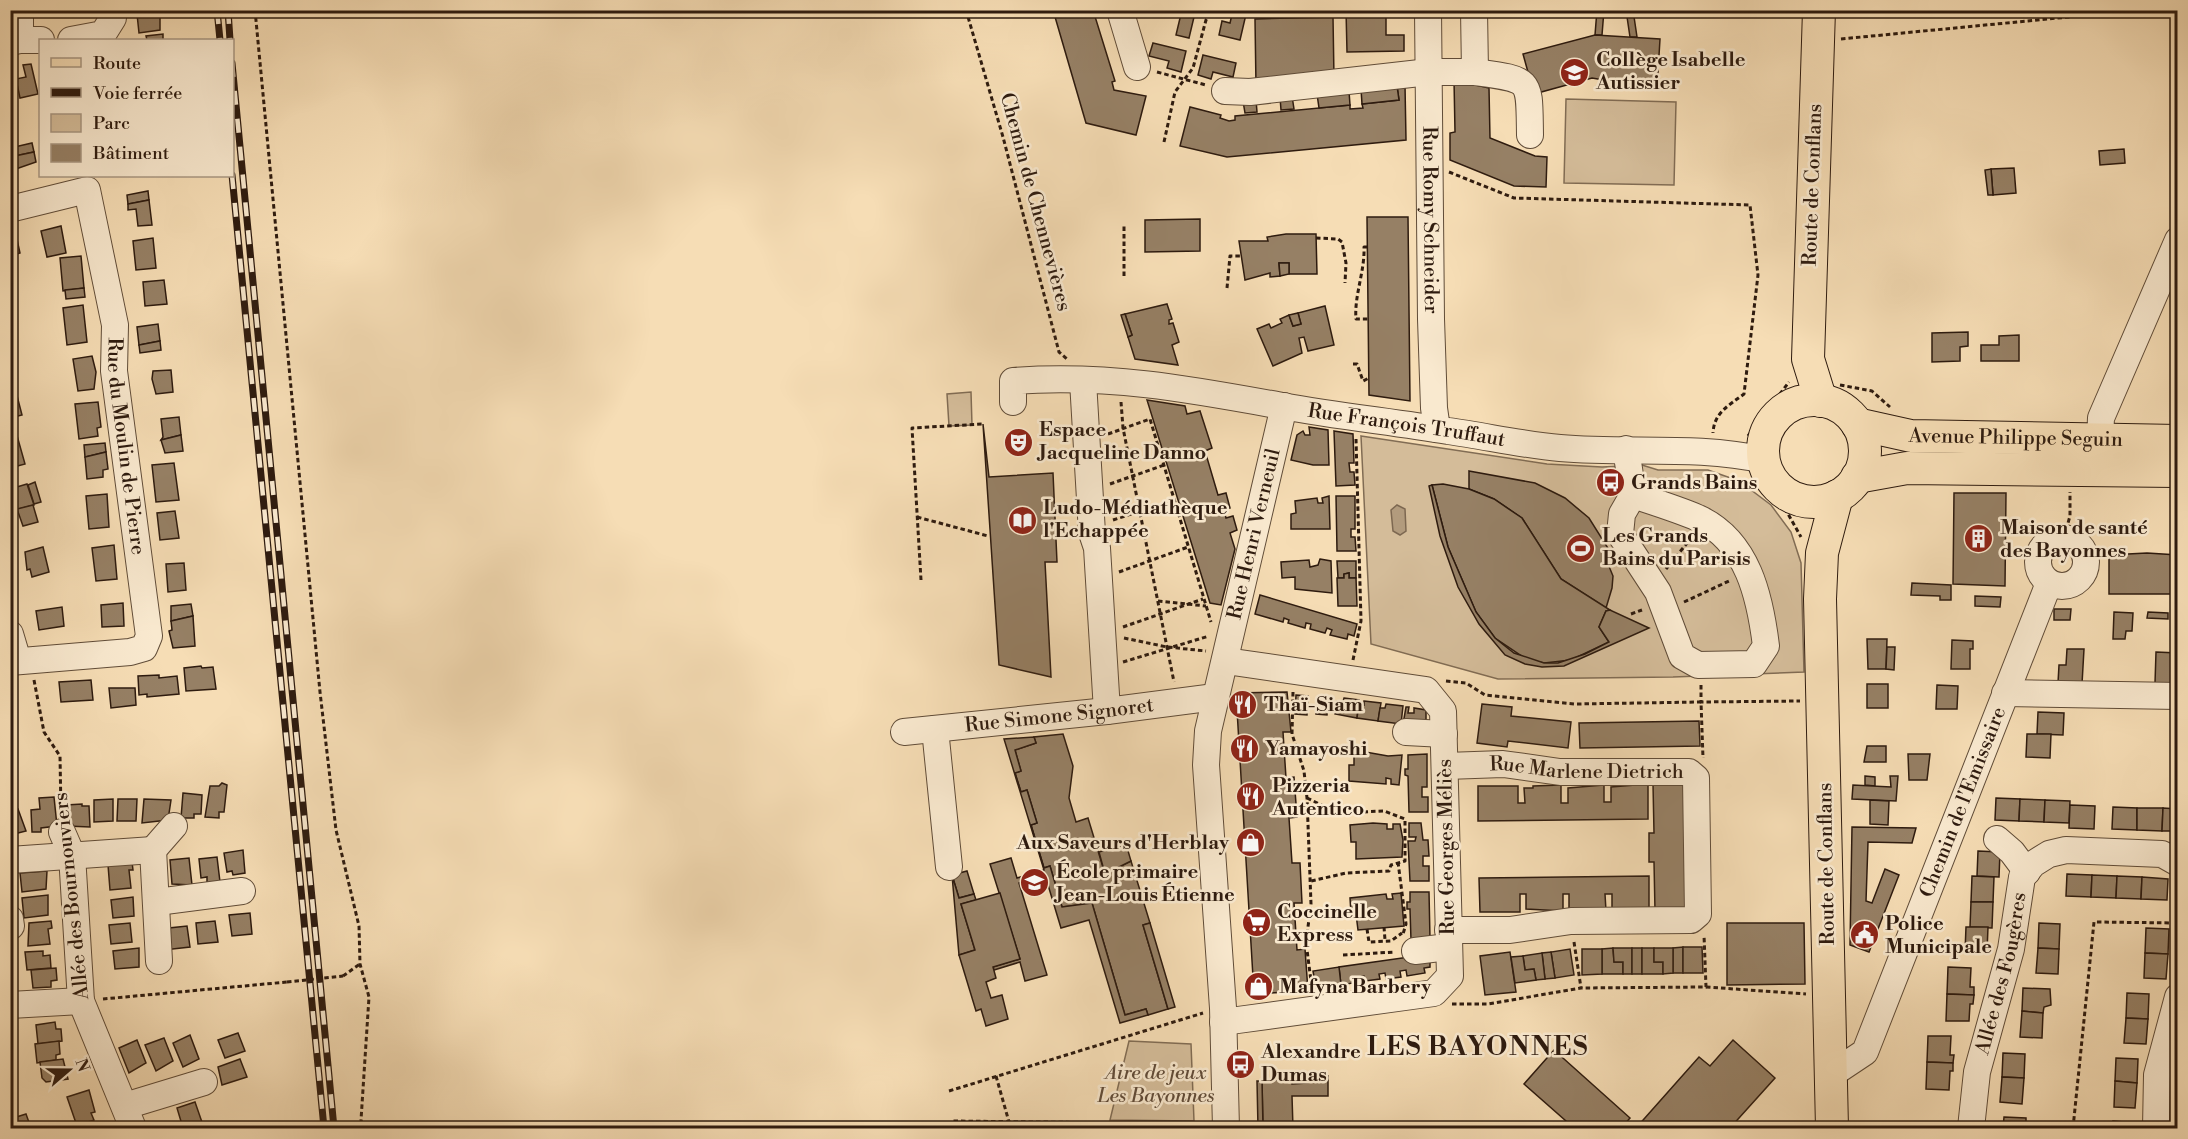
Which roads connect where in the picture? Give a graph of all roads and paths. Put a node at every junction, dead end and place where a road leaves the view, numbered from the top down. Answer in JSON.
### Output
{"nodes":[{"id":1,"x":20,"y":10,"type":"edge"},
{"id":2,"x":112,"y":10,"type":"edge"},
{"id":3,"x":255,"y":10,"type":"edge"},
{"id":4,"x":966,"y":10,"type":"edge"},
{"id":5,"x":1120,"y":10,"type":"edge"},
{"id":6,"x":1214,"y":10,"type":"edge"},
{"id":7,"x":1428,"y":10,"type":"edge"},
{"id":8,"x":1474,"y":10,"type":"edge"},
{"id":9,"x":2141,"y":10,"type":"edge"},
{"id":10,"x":1819,"y":26,"type":"edge"},
{"id":11,"x":76,"y":39,"type":"edge"},
{"id":12,"x":24,"y":41,"type":"edge"},
{"id":13,"x":1137,"y":67,"type":"joint"},
{"id":14,"x":1429,"y":72,"type":"junction"},
{"id":15,"x":1475,"y":72,"type":"junction"},
{"id":16,"x":1186,"y":79,"type":"junction"},
{"id":17,"x":1225,"y":91,"type":"joint"},
{"id":18,"x":1530,"y":135,"type":"dead end"},
{"id":19,"x":1164,"y":142,"type":"dead end"},
{"id":20,"x":1431,"y":164,"type":"junction"},
{"id":21,"x":10,"y":209,"type":"edge"},
{"id":22,"x":1124,"y":226,"type":"dead end"},
{"id":23,"x":1316,"y":238,"type":"dead end"},
{"id":24,"x":2178,"y":240,"type":"edge"},
{"id":25,"x":1367,"y":247,"type":"dead end"},
{"id":26,"x":1241,"y":256,"type":"dead end"},
{"id":27,"x":1124,"y":276,"type":"dead end"},
{"id":28,"x":1345,"y":283,"type":"dead end"},
{"id":29,"x":1227,"y":288,"type":"dead end"},
{"id":30,"x":1368,"y":319,"type":"dead end"},
{"id":31,"x":1808,"y":359,"type":"junction"},
{"id":32,"x":1067,"y":360,"type":"dead end"},
{"id":33,"x":1353,"y":364,"type":"dead end"},
{"id":34,"x":1369,"y":378,"type":"dead end"},
{"id":35,"x":1083,"y":381,"type":"junction"},
{"id":36,"x":1120,"y":392,"type":"dead end"},
{"id":37,"x":1828,"y":392,"type":"junction"},
{"id":38,"x":1013,"y":402,"type":"dead end"},
{"id":39,"x":1284,"y":406,"type":"junction"},
{"id":40,"x":1787,"y":408,"type":"junction"},
{"id":41,"x":1896,"y":413,"type":"dead end"},
{"id":42,"x":1356,"y":417,"type":"junction"},
{"id":43,"x":983,"y":424,"type":"dead end"},
{"id":44,"x":1857,"y":424,"type":"junction"},
{"id":45,"x":1123,"y":428,"type":"junction"},
{"id":46,"x":1437,"y":429,"type":"junction"},
{"id":47,"x":1107,"y":434,"type":"dead end"},
{"id":48,"x":2100,"y":439,"type":"junction"},
{"id":49,"x":2178,"y":441,"type":"edge"},
{"id":50,"x":1626,"y":449,"type":"junction"},
{"id":51,"x":1764,"y":450,"type":"junction"},
{"id":52,"x":1732,"y":454,"type":"junction"},
{"id":53,"x":1164,"y":465,"type":"junction"},
{"id":54,"x":2178,"y":471,"type":"edge"},
{"id":55,"x":1134,"y":477,"type":"junction"},
{"id":56,"x":1110,"y":484,"type":"dead end"},
{"id":57,"x":1847,"y":487,"type":"junction"},
{"id":58,"x":2070,"y":491,"type":"dead end"},
{"id":59,"x":1633,"y":495,"type":"junction"},
{"id":60,"x":1788,"y":495,"type":"junction"},
{"id":61,"x":1174,"y":500,"type":"junction"},
{"id":62,"x":1140,"y":512,"type":"junction"},
{"id":63,"x":917,"y":517,"type":"junction"},
{"id":64,"x":1113,"y":520,"type":"dead end"},
{"id":65,"x":987,"y":536,"type":"dead end"},
{"id":66,"x":2064,"y":537,"type":"junction"},
{"id":67,"x":1188,"y":547,"type":"junction"},
{"id":68,"x":1150,"y":561,"type":"junction"},
{"id":69,"x":1748,"y":572,"type":"junction"},
{"id":70,"x":1116,"y":573,"type":"dead end"},
{"id":71,"x":921,"y":580,"type":"dead end"},
{"id":72,"x":2049,"y":583,"type":"junction"},
{"id":73,"x":1203,"y":598,"type":"junction"},
{"id":74,"x":1820,"y":599,"type":"junction"},
{"id":75,"x":1158,"y":602,"type":"junction"},
{"id":76,"x":1188,"y":604,"type":"junction"},
{"id":77,"x":1206,"y":606,"type":"junction"},
{"id":78,"x":1665,"y":611,"type":"junction"},
{"id":79,"x":1160,"y":613,"type":"junction"},
{"id":80,"x":1211,"y":625,"type":"dead end"},
{"id":81,"x":1119,"y":628,"type":"dead end"},
{"id":82,"x":10,"y":634,"type":"edge"},
{"id":83,"x":1214,"y":635,"type":"dead end"},
{"id":84,"x":1120,"y":637,"type":"dead end"},
{"id":85,"x":1167,"y":647,"type":"junction"},
{"id":86,"x":1221,"y":657,"type":"junction"},
{"id":87,"x":19,"y":661,"type":"edge"},
{"id":88,"x":1122,"y":662,"type":"dead end"},
{"id":89,"x":1352,"y":668,"type":"dead end"},
{"id":90,"x":1294,"y":670,"type":"junction"},
{"id":91,"x":1444,"y":680,"type":"dead end"},
{"id":92,"x":2005,"y":693,"type":"junction"},
{"id":93,"x":2178,"y":696,"type":"edge"},
{"id":94,"x":1215,"y":697,"type":"junction"},
{"id":95,"x":1802,"y":701,"type":"dead end"},
{"id":96,"x":1179,"y":702,"type":"junction"},
{"id":97,"x":1701,"y":702,"type":"junction"},
{"id":98,"x":1107,"y":711,"type":"junction"},
{"id":99,"x":935,"y":729,"type":"junction"},
{"id":100,"x":904,"y":732,"type":"dead end"},
{"id":101,"x":1407,"y":732,"type":"dead end"},
{"id":102,"x":1444,"y":734,"type":"junction"},
{"id":103,"x":1446,"y":766,"type":"junction"},
{"id":104,"x":1694,"y":775,"type":"junction"},
{"id":105,"x":1307,"y":798,"type":"junction"},
{"id":106,"x":174,"y":826,"type":"dead end"},
{"id":107,"x":62,"y":832,"type":"joint"},
{"id":108,"x":1997,"y":839,"type":"dead end"},
{"id":109,"x":153,"y":850,"type":"junction"},
{"id":110,"x":72,"y":855,"type":"junction"},
{"id":111,"x":10,"y":860,"type":"edge"},
{"id":112,"x":1398,"y":862,"type":"junction"},
{"id":113,"x":2177,"y":862,"type":"edge"},
{"id":114,"x":949,"y":867,"type":"dead end"},
{"id":115,"x":2027,"y":872,"type":"junction"},
{"id":116,"x":1310,"y":881,"type":"junction"},
{"id":117,"x":242,"y":891,"type":"dead end"},
{"id":118,"x":157,"y":902,"type":"junction"},
{"id":119,"x":1695,"y":917,"type":"junction"},
{"id":120,"x":10,"y":919,"type":"edge"},
{"id":121,"x":1571,"y":921,"type":"junction"},
{"id":122,"x":2178,"y":923,"type":"edge"},
{"id":123,"x":11,"y":926,"type":"edge"},
{"id":124,"x":1384,"y":927,"type":"dead end"},
{"id":125,"x":1367,"y":928,"type":"dead end"},
{"id":126,"x":1448,"y":939,"type":"junction"},
{"id":127,"x":1385,"y":941,"type":"junction"},
{"id":128,"x":1407,"y":944,"type":"junction"},
{"id":129,"x":1344,"y":955,"type":"dead end"},
{"id":130,"x":159,"y":961,"type":"dead end"},
{"id":131,"x":360,"y":964,"type":"junction"},
{"id":132,"x":1706,"y":987,"type":"junction"},
{"id":133,"x":1581,"y":988,"type":"junction"},
{"id":134,"x":1434,"y":993,"type":"junction"},
{"id":135,"x":1809,"y":994,"type":"dead end"},
{"id":136,"x":2178,"y":997,"type":"edge"},
{"id":137,"x":81,"y":1001,"type":"junction"},
{"id":138,"x":10,"y":1005,"type":"edge"},
{"id":139,"x":1315,"y":1011,"type":"junction"},
{"id":140,"x":1219,"y":1016,"type":"junction"},
{"id":141,"x":1832,"y":1074,"type":"junction"},
{"id":142,"x":996,"y":1076,"type":"junction"},
{"id":143,"x":204,"y":1082,"type":"dead end"},
{"id":144,"x":949,"y":1091,"type":"dead end"},
{"id":145,"x":129,"y":1117,"type":"edge"},
{"id":146,"x":1010,"y":1122,"type":"junction"},
{"id":147,"x":1218,"y":1126,"type":"edge"},
{"id":148,"x":363,"y":1128,"type":"edge"},
{"id":149,"x":953,"y":1128,"type":"edge"},
{"id":150,"x":1832,"y":1128,"type":"edge"},
{"id":151,"x":1971,"y":1128,"type":"edge"},
{"id":152,"x":2073,"y":1128,"type":"edge"},
{"id":153,"x":2156,"y":1128,"type":"edge"}],
"edges":[{"from":1,"to":12,"type":"street"},
{"from":2,"to":11,"type":"street"},
{"from":3,"to":131,"type":"path"},
{"from":4,"to":32,"type":"path","name":"Chemin de Chennevières"},
{"from":5,"to":13,"type":"street"},
{"from":6,"to":16,"type":"path"},
{"from":7,"to":14,"type":"street","name":"Rue Romy Schneider"},
{"from":8,"to":15,"type":"street"},
{"from":9,"to":10,"type":"path"},
{"from":10,"to":31,"type":"main road","name":"Route de Conflans"},
{"from":13,"to":16,"type":"path"},
{"from":14,"to":15,"type":"street"},
{"from":14,"to":17,"type":"street"},
{"from":14,"to":20,"type":"street","name":"Rue Romy Schneider"},
{"from":15,"to":18,"type":"street"},
{"from":16,"to":17,"type":"path"},
{"from":16,"to":19,"type":"path"},
{"from":20,"to":46,"type":"street","name":"Rue Romy Schneider"},
{"from":20,"to":52,"type":"path"},
{"from":21,"to":87,"type":"street","name":"Rue du Moulin de Pierre"},
{"from":22,"to":27,"type":"path"},
{"from":23,"to":28,"type":"path"},
{"from":24,"to":48,"type":"street"},
{"from":25,"to":30,"type":"path"},
{"from":26,"to":29,"type":"path"},
{"from":31,"to":37,"type":"main road","name":"Route de Conflans"},
{"from":31,"to":40,"type":"main road","name":"Route de Conflans"},
{"from":33,"to":34,"type":"path"},
{"from":35,"to":38,"type":"street","name":"Rue François Truffaut"},
{"from":35,"to":39,"type":"street","name":"Rue François Truffaut"},
{"from":35,"to":98,"type":"street"},
{"from":36,"to":45,"type":"path"},
{"from":37,"to":40,"type":"main road"},
{"from":37,"to":41,"type":"path"},
{"from":37,"to":44,"type":"main road"},
{"from":39,"to":42,"type":"street","name":"Rue François Truffaut"},
{"from":39,"to":86,"type":"street","name":"Rue Henri Verneuil"},
{"from":40,"to":51,"type":"main road"},
{"from":42,"to":46,"type":"street","name":"Rue François Truffaut"},
{"from":42,"to":89,"type":"path"},
{"from":43,"to":63,"type":"path"},
{"from":44,"to":48,"type":"main road","name":"Avenue Philippe Seguin"},
{"from":44,"to":57,"type":"main road"},
{"from":45,"to":47,"type":"path"},
{"from":45,"to":53,"type":"path"},
{"from":45,"to":55,"type":"path"},
{"from":46,"to":50,"type":"street","name":"Rue François Truffaut"},
{"from":48,"to":49,"type":"main road","name":"Avenue Philippe Seguin"},
{"from":50,"to":52,"type":"street","name":"Rue François Truffaut"},
{"from":50,"to":59,"type":"street"},
{"from":51,"to":52,"type":"street"},
{"from":51,"to":60,"type":"main road"},
{"from":53,"to":55,"type":"path"},
{"from":53,"to":61,"type":"path"},
{"from":54,"to":57,"type":"main road","name":"Avenue Philippe Seguin"},
{"from":55,"to":56,"type":"path"},
{"from":55,"to":62,"type":"path"},
{"from":57,"to":60,"type":"main road"},
{"from":57,"to":74,"type":"main road","name":"Route de Conflans"},
{"from":58,"to":66,"type":"path"},
{"from":59,"to":69,"type":"street"},
{"from":59,"to":78,"type":"street"},
{"from":60,"to":74,"type":"main road","name":"Route de Conflans"},
{"from":61,"to":62,"type":"path"},
{"from":61,"to":67,"type":"path"},
{"from":62,"to":64,"type":"path"},
{"from":62,"to":68,"type":"path"},
{"from":63,"to":65,"type":"path"},
{"from":63,"to":71,"type":"path"},
{"from":66,"to":72,"type":"street"},
{"from":66,"to":72,"type":"street"},
{"from":67,"to":68,"type":"path"},
{"from":67,"to":73,"type":"path"},
{"from":68,"to":70,"type":"path"},
{"from":68,"to":75,"type":"path"},
{"from":69,"to":78,"type":"path"},
{"from":69,"to":78,"type":"street"},
{"from":72,"to":92,"type":"street","name":"Chemin de l'Emissaire"},
{"from":73,"to":76,"type":"path"},
{"from":73,"to":77,"type":"path"},
{"from":74,"to":141,"type":"main road","name":"Route de Conflans"},
{"from":75,"to":76,"type":"path"},
{"from":75,"to":79,"type":"path"},
{"from":76,"to":77,"type":"path"},
{"from":76,"to":79,"type":"path"},
{"from":77,"to":80,"type":"path"},
{"from":79,"to":81,"type":"path"},
{"from":79,"to":85,"type":"path"},
{"from":82,"to":87,"type":"street"},
{"from":83,"to":85,"type":"path"},
{"from":84,"to":85,"type":"path"},
{"from":85,"to":86,"type":"path"},
{"from":85,"to":88,"type":"path"},
{"from":85,"to":96,"type":"path"},
{"from":86,"to":90,"type":"street","name":"Rue Georges Méliès"},
{"from":86,"to":94,"type":"street","name":"Rue Henri Verneuil"},
{"from":87,"to":107,"type":"path","name":"Allée des Bournouviers"},
{"from":90,"to":102,"type":"street","name":"Rue Georges Méliès"},
{"from":90,"to":105,"type":"path"},
{"from":91,"to":97,"type":"path"},
{"from":92,"to":93,"type":"street"},
{"from":92,"to":141,"type":"street","name":"Chemin de l'Emissaire"},
{"from":94,"to":96,"type":"street","name":"Rue Simone Signoret"},
{"from":94,"to":140,"type":"street","name":"Rue Henri Verneuil"},
{"from":95,"to":97,"type":"path"},
{"from":96,"to":98,"type":"street","name":"Rue Simone Signoret"},
{"from":97,"to":104,"type":"path"},
{"from":98,"to":99,"type":"street","name":"Rue Simone Signoret"},
{"from":99,"to":100,"type":"street","name":"Rue Simone Signoret"},
{"from":99,"to":114,"type":"street"},
{"from":101,"to":102,"type":"street"},
{"from":102,"to":103,"type":"street","name":"Rue Georges Méliès"},
{"from":103,"to":104,"type":"street","name":"Rue Marlene Dietrich"},
{"from":103,"to":126,"type":"street","name":"Rue Georges Méliès"},
{"from":104,"to":119,"type":"street","name":"Rue Marlene Dietrich"},
{"from":105,"to":112,"type":"path"},
{"from":105,"to":116,"type":"path"},
{"from":106,"to":109,"type":"street"},
{"from":107,"to":110,"type":"street","name":"Allée des Bournouviers"},
{"from":108,"to":115,"type":"street"},
{"from":109,"to":110,"type":"street"},
{"from":109,"to":118,"type":"street"},
{"from":110,"to":111,"type":"street"},
{"from":110,"to":137,"type":"street","name":"Allée des Bournouviers"},
{"from":112,"to":116,"type":"path"},
{"from":112,"to":128,"type":"path"},
{"from":113,"to":115,"type":"street","name":"Allée des Fougères"},
{"from":115,"to":151,"type":"street","name":"Allée des Fougères"},
{"from":116,"to":139,"type":"path"},
{"from":117,"to":118,"type":"street"},
{"from":118,"to":130,"type":"street"},
{"from":119,"to":121,"type":"street"},
{"from":119,"to":132,"type":"path"},
{"from":120,"to":123,"type":"street"},
{"from":121,"to":126,"type":"street"},
{"from":121,"to":133,"type":"path"},
{"from":122,"to":152,"type":"path"},
{"from":124,"to":127,"type":"path"},
{"from":125,"to":127,"type":"path"},
{"from":126,"to":128,"type":"street"},
{"from":126,"to":134,"type":"street","name":"Rue Georges Méliès"},
{"from":127,"to":128,"type":"path"},
{"from":128,"to":129,"type":"path"},
{"from":131,"to":137,"type":"path","bridge":true},
{"from":131,"to":148,"type":"path"},
{"from":132,"to":133,"type":"path"},
{"from":132,"to":135,"type":"path"},
{"from":133,"to":134,"type":"path"},
{"from":134,"to":139,"type":"street"},
{"from":136,"to":153,"type":"street"},
{"from":137,"to":138,"type":"street"},
{"from":137,"to":145,"type":"street","name":"Allée des Bournouviers"},
{"from":139,"to":140,"type":"street"},
{"from":140,"to":142,"type":"path"},
{"from":140,"to":147,"type":"street","name":"Rue Henri Verneuil"},
{"from":141,"to":150,"type":"main road","name":"Route de Conflans"},
{"from":142,"to":144,"type":"path"},
{"from":142,"to":146,"type":"path"},
{"from":143,"to":145,"type":"street"},
{"from":146,"to":147,"type":"path"},
{"from":146,"to":149,"type":"path"}]}
